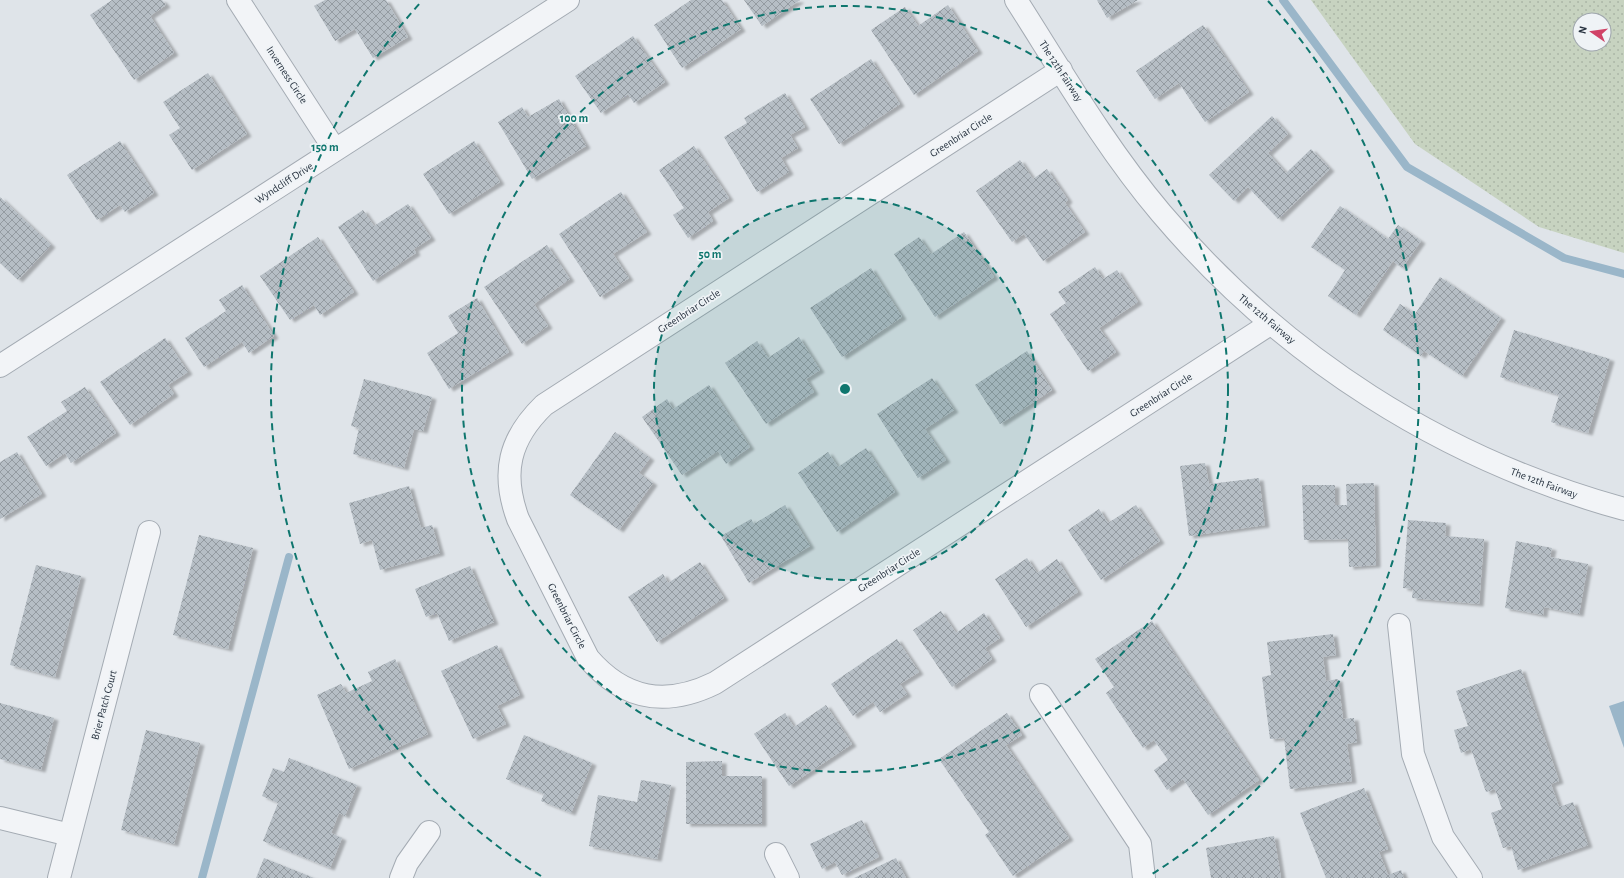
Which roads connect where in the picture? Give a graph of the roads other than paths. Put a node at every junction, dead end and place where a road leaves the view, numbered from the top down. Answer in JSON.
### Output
{"nodes":[{"id":1,"x":238,"y":0,"type":"edge"},
{"id":2,"x":568,"y":0,"type":"edge"},
{"id":3,"x":1016,"y":0,"type":"edge"},
{"id":4,"x":1061,"y":70,"type":"junction"},
{"id":5,"x":335,"y":150,"type":"junction"},
{"id":6,"x":1270,"y":324,"type":"junction"},
{"id":7,"x":0,"y":366,"type":"edge"},
{"id":8,"x":1624,"y":509,"type":"edge"},
{"id":9,"x":149,"y":532,"type":"dead end"},
{"id":10,"x":1399,"y":625,"type":"dead end"},
{"id":11,"x":1041,"y":695,"type":"dead end"},
{"id":12,"x":0,"y":818,"type":"edge"},
{"id":13,"x":430,"y":832,"type":"dead end"},
{"id":14,"x":70,"y":834,"type":"junction"},
{"id":15,"x":776,"y":854,"type":"dead end"},
{"id":16,"x":59,"y":878,"type":"edge"},
{"id":17,"x":401,"y":878,"type":"edge"},
{"id":18,"x":788,"y":878,"type":"edge"},
{"id":19,"x":1144,"y":878,"type":"edge"},
{"id":20,"x":1471,"y":878,"type":"edge"}],
"edges":[{"from":1,"to":5,"type":"street","name":"Inverness Circle"},
{"from":2,"to":5,"type":"street","name":"Wyndcliff Drive"},
{"from":3,"to":4,"type":"street","name":"The 12th Fairway"},
{"from":4,"to":6,"type":"street","name":"The 12th Fairway"},
{"from":4,"to":6,"type":"street","name":"Greenbriar Circle"},
{"from":5,"to":7,"type":"street","name":"Wyndcliff Drive"},
{"from":6,"to":8,"type":"street","name":"The 12th Fairway"},
{"from":9,"to":14,"type":"street","name":"Brier Patch Court"},
{"from":10,"to":20,"type":"street"},
{"from":11,"to":19,"type":"street"},
{"from":12,"to":14,"type":"street"},
{"from":13,"to":17,"type":"street"},
{"from":14,"to":16,"type":"street","name":"Brier Patch Court"},
{"from":15,"to":18,"type":"street"}]}
